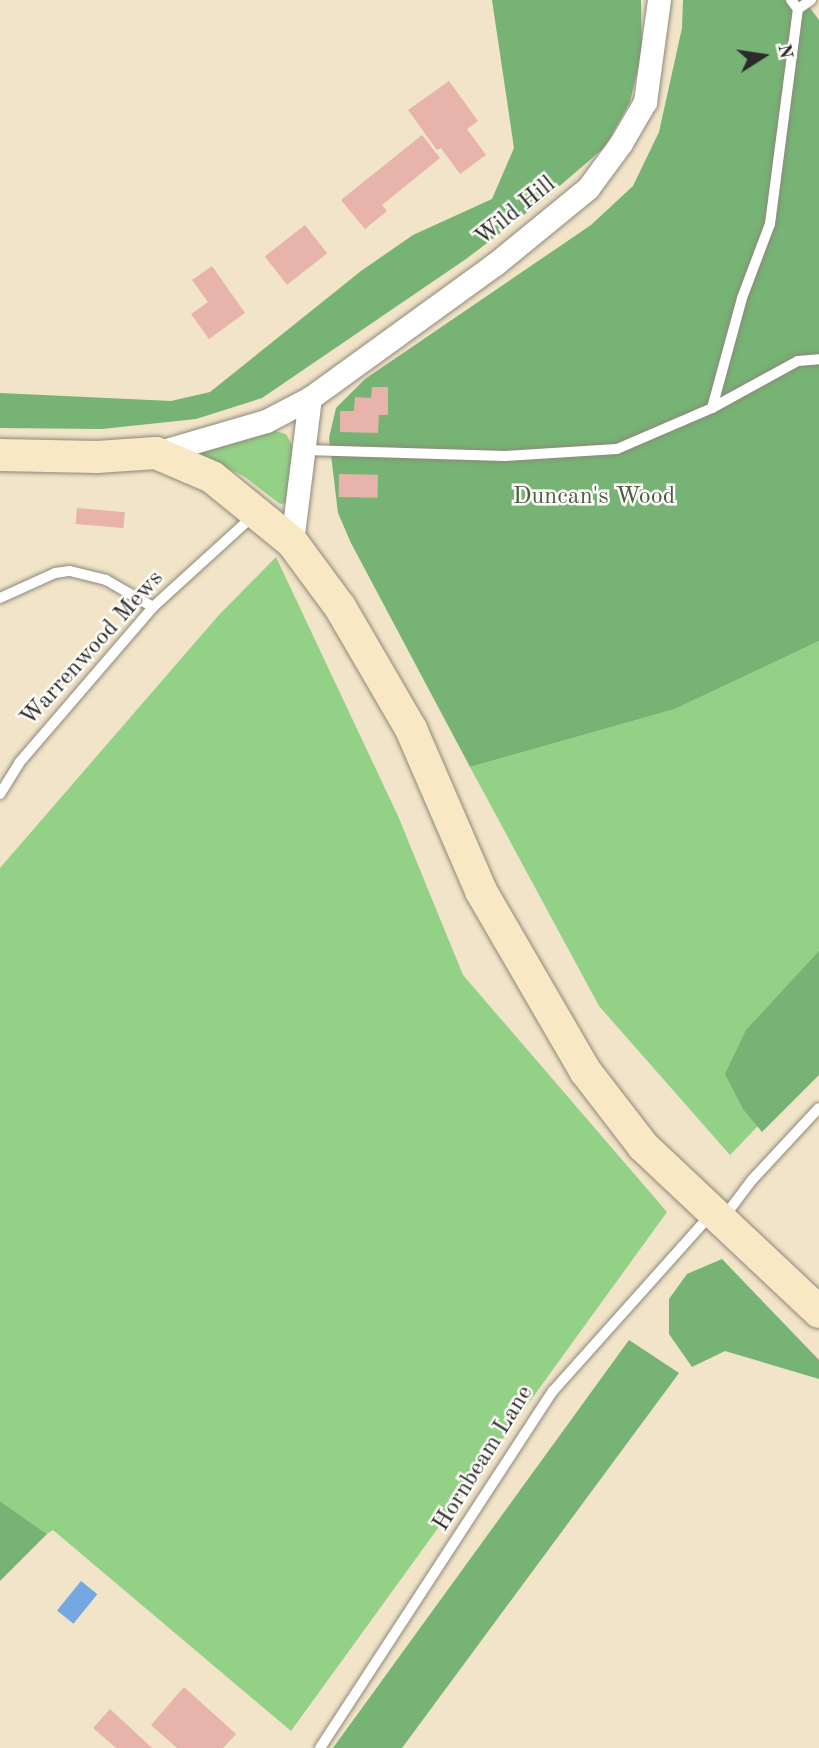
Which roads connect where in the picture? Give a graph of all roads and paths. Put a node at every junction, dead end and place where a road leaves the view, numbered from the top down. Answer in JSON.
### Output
{"nodes":[{"id":1,"x":659,"y":0,"type":"edge"},
{"id":2,"x":811,"y":0,"type":"edge"},
{"id":3,"x":794,"y":5,"type":"edge"},
{"id":4,"x":819,"y":359,"type":"edge"},
{"id":5,"x":310,"y":398,"type":"junction"},
{"id":6,"x":712,"y":408,"type":"junction"},
{"id":7,"x":305,"y":450,"type":"junction"},
{"id":8,"x":156,"y":453,"type":"junction"},
{"id":9,"x":0,"y":455,"type":"edge"},
{"id":10,"x":258,"y":512,"type":"junction"},
{"id":11,"x":292,"y":542,"type":"junction"},
{"id":12,"x":0,"y":598,"type":"edge"},
{"id":13,"x":153,"y":607,"type":"junction"},
{"id":14,"x":0,"y":794,"type":"edge"},
{"id":15,"x":819,"y":1108,"type":"edge"},
{"id":16,"x":715,"y":1218,"type":"junction"},
{"id":17,"x":819,"y":1312,"type":"edge"},
{"id":18,"x":320,"y":1748,"type":"edge"}],
"edges":[{"from":1,"to":5,"type":"street","name":"Wild Hill"},
{"from":2,"to":3,"type":"lane"},
{"from":3,"to":6,"type":"lane"},
{"from":4,"to":6,"type":"lane"},
{"from":5,"to":7,"type":"street"},
{"from":5,"to":8,"type":"street","name":"Wild Hill"},
{"from":6,"to":7,"type":"lane"},
{"from":7,"to":11,"type":"street"},
{"from":8,"to":9,"type":"main road"},
{"from":8,"to":10,"type":"main road"},
{"from":10,"to":11,"type":"main road"},
{"from":10,"to":13,"type":"lane","name":"Warrenwood Mews"},
{"from":11,"to":16,"type":"main road"},
{"from":12,"to":13,"type":"lane"},
{"from":13,"to":14,"type":"lane","name":"Warrenwood Mews"},
{"from":15,"to":16,"type":"lane","name":"Hornbeam Lane"},
{"from":16,"to":17,"type":"main road"},
{"from":16,"to":18,"type":"lane","name":"Hornbeam Lane"}]}
